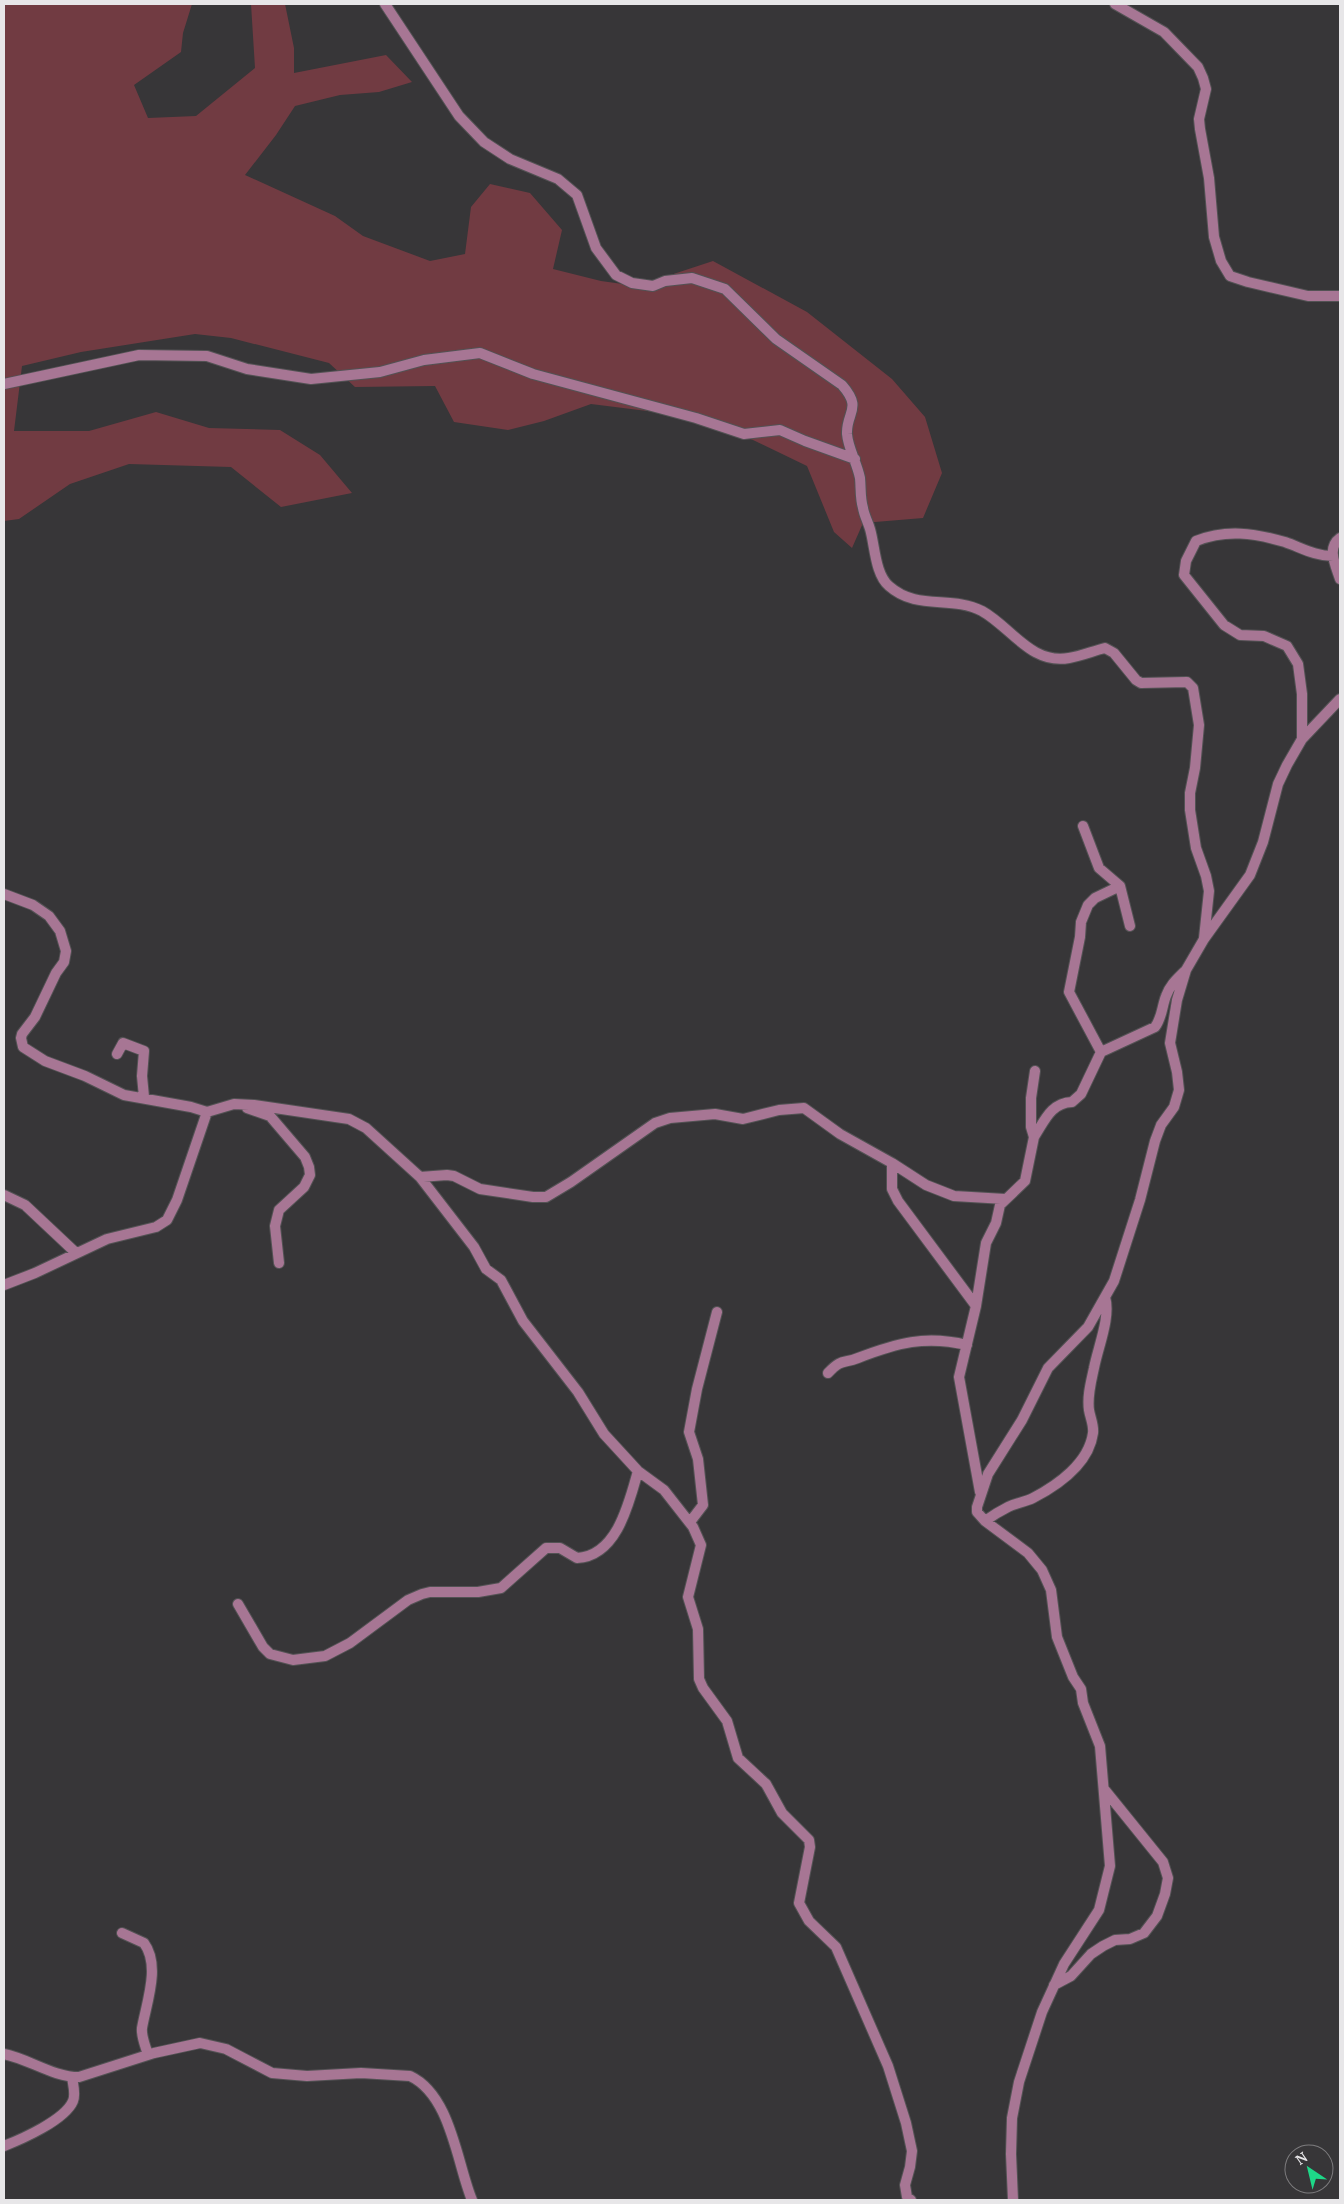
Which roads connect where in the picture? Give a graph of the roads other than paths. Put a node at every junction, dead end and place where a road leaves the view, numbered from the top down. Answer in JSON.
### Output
{"nodes":[{"id":1,"x":385,"y":4,"type":"edge"},
{"id":2,"x":1115,"y":4,"type":"edge"},
{"id":3,"x":1340,"y":296,"type":"edge"},
{"id":4,"x":4,"y":384,"type":"edge"},
{"id":5,"x":855,"y":459,"type":"junction"},
{"id":6,"x":1340,"y":538,"type":"edge"},
{"id":7,"x":1333,"y":556,"type":"junction"},
{"id":8,"x":1340,"y":579,"type":"edge"},
{"id":9,"x":1340,"y":699,"type":"edge"},
{"id":10,"x":1302,"y":739,"type":"junction"},
{"id":11,"x":1083,"y":826,"type":"dead end"},
{"id":12,"x":1120,"y":886,"type":"junction"},
{"id":13,"x":4,"y":894,"type":"edge"},
{"id":14,"x":1130,"y":926,"type":"dead end"},
{"id":15,"x":1204,"y":940,"type":"junction"},
{"id":16,"x":1186,"y":970,"type":"junction"},
{"id":17,"x":1101,"y":1052,"type":"junction"},
{"id":18,"x":118,"y":1054,"type":"dead end"},
{"id":19,"x":1035,"y":1070,"type":"dead end"},
{"id":20,"x":144,"y":1097,"type":"junction"},
{"id":21,"x":234,"y":1104,"type":"junction"},
{"id":22,"x":208,"y":1112,"type":"junction"},
{"id":23,"x":1034,"y":1137,"type":"junction"},
{"id":24,"x":892,"y":1163,"type":"junction"},
{"id":25,"x":420,"y":1177,"type":"junction"},
{"id":26,"x":4,"y":1195,"type":"edge"},
{"id":27,"x":1005,"y":1199,"type":"junction"},
{"id":28,"x":75,"y":1252,"type":"junction"},
{"id":29,"x":279,"y":1263,"type":"dead end"},
{"id":30,"x":4,"y":1285,"type":"edge"},
{"id":31,"x":1105,"y":1297,"type":"junction"},
{"id":32,"x":976,"y":1306,"type":"junction"},
{"id":33,"x":716,"y":1312,"type":"dead end"},
{"id":34,"x":966,"y":1345,"type":"junction"},
{"id":35,"x":828,"y":1372,"type":"dead end"},
{"id":36,"x":638,"y":1471,"type":"junction"},
{"id":37,"x":980,"y":1493,"type":"junction"},
{"id":38,"x":985,"y":1521,"type":"junction"},
{"id":39,"x":690,"y":1522,"type":"junction"},
{"id":40,"x":238,"y":1604,"type":"dead end"},
{"id":41,"x":1104,"y":1789,"type":"junction"},
{"id":42,"x":122,"y":1933,"type":"dead end"},
{"id":43,"x":1054,"y":1985,"type":"junction"},
{"id":44,"x":4,"y":2054,"type":"edge"},
{"id":45,"x":148,"y":2055,"type":"junction"},
{"id":46,"x":72,"y":2077,"type":"junction"},
{"id":47,"x":4,"y":2146,"type":"edge"},
{"id":48,"x":472,"y":2200,"type":"edge"},
{"id":49,"x":911,"y":2200,"type":"edge"},
{"id":50,"x":1013,"y":2200,"type":"edge"}],
"edges":[{"from":1,"to":5,"type":"street"},
{"from":2,"to":3,"type":"street"},
{"from":4,"to":5,"type":"street"},
{"from":5,"to":15,"type":"street"},
{"from":6,"to":7,"type":"street"},
{"from":7,"to":8,"type":"street"},
{"from":7,"to":10,"type":"street"},
{"from":9,"to":10,"type":"street"},
{"from":10,"to":15,"type":"street"},
{"from":11,"to":12,"type":"street"},
{"from":12,"to":14,"type":"street"},
{"from":12,"to":17,"type":"street"},
{"from":13,"to":20,"type":"street"},
{"from":15,"to":16,"type":"street"},
{"from":16,"to":17,"type":"street"},
{"from":16,"to":31,"type":"street"},
{"from":17,"to":23,"type":"street"},
{"from":18,"to":20,"type":"street"},
{"from":19,"to":23,"type":"street"},
{"from":20,"to":22,"type":"street"},
{"from":21,"to":22,"type":"street"},
{"from":21,"to":25,"type":"street"},
{"from":21,"to":29,"type":"street"},
{"from":22,"to":28,"type":"street"},
{"from":23,"to":27,"type":"street"},
{"from":24,"to":25,"type":"street"},
{"from":24,"to":27,"type":"street"},
{"from":24,"to":32,"type":"street"},
{"from":25,"to":36,"type":"street"},
{"from":26,"to":28,"type":"street"},
{"from":27,"to":32,"type":"street"},
{"from":28,"to":30,"type":"street"},
{"from":31,"to":37,"type":"street"},
{"from":31,"to":38,"type":"street"},
{"from":32,"to":34,"type":"street"},
{"from":33,"to":39,"type":"street"},
{"from":34,"to":35,"type":"street"},
{"from":34,"to":37,"type":"street"},
{"from":36,"to":39,"type":"street"},
{"from":36,"to":40,"type":"street"},
{"from":37,"to":38,"type":"street"},
{"from":38,"to":41,"type":"street"},
{"from":39,"to":49,"type":"street"},
{"from":41,"to":43,"type":"street"},
{"from":41,"to":43,"type":"street"},
{"from":42,"to":45,"type":"street"},
{"from":43,"to":50,"type":"street"},
{"from":44,"to":46,"type":"street"},
{"from":45,"to":46,"type":"street"},
{"from":45,"to":48,"type":"street"},
{"from":46,"to":47,"type":"street"}]}
